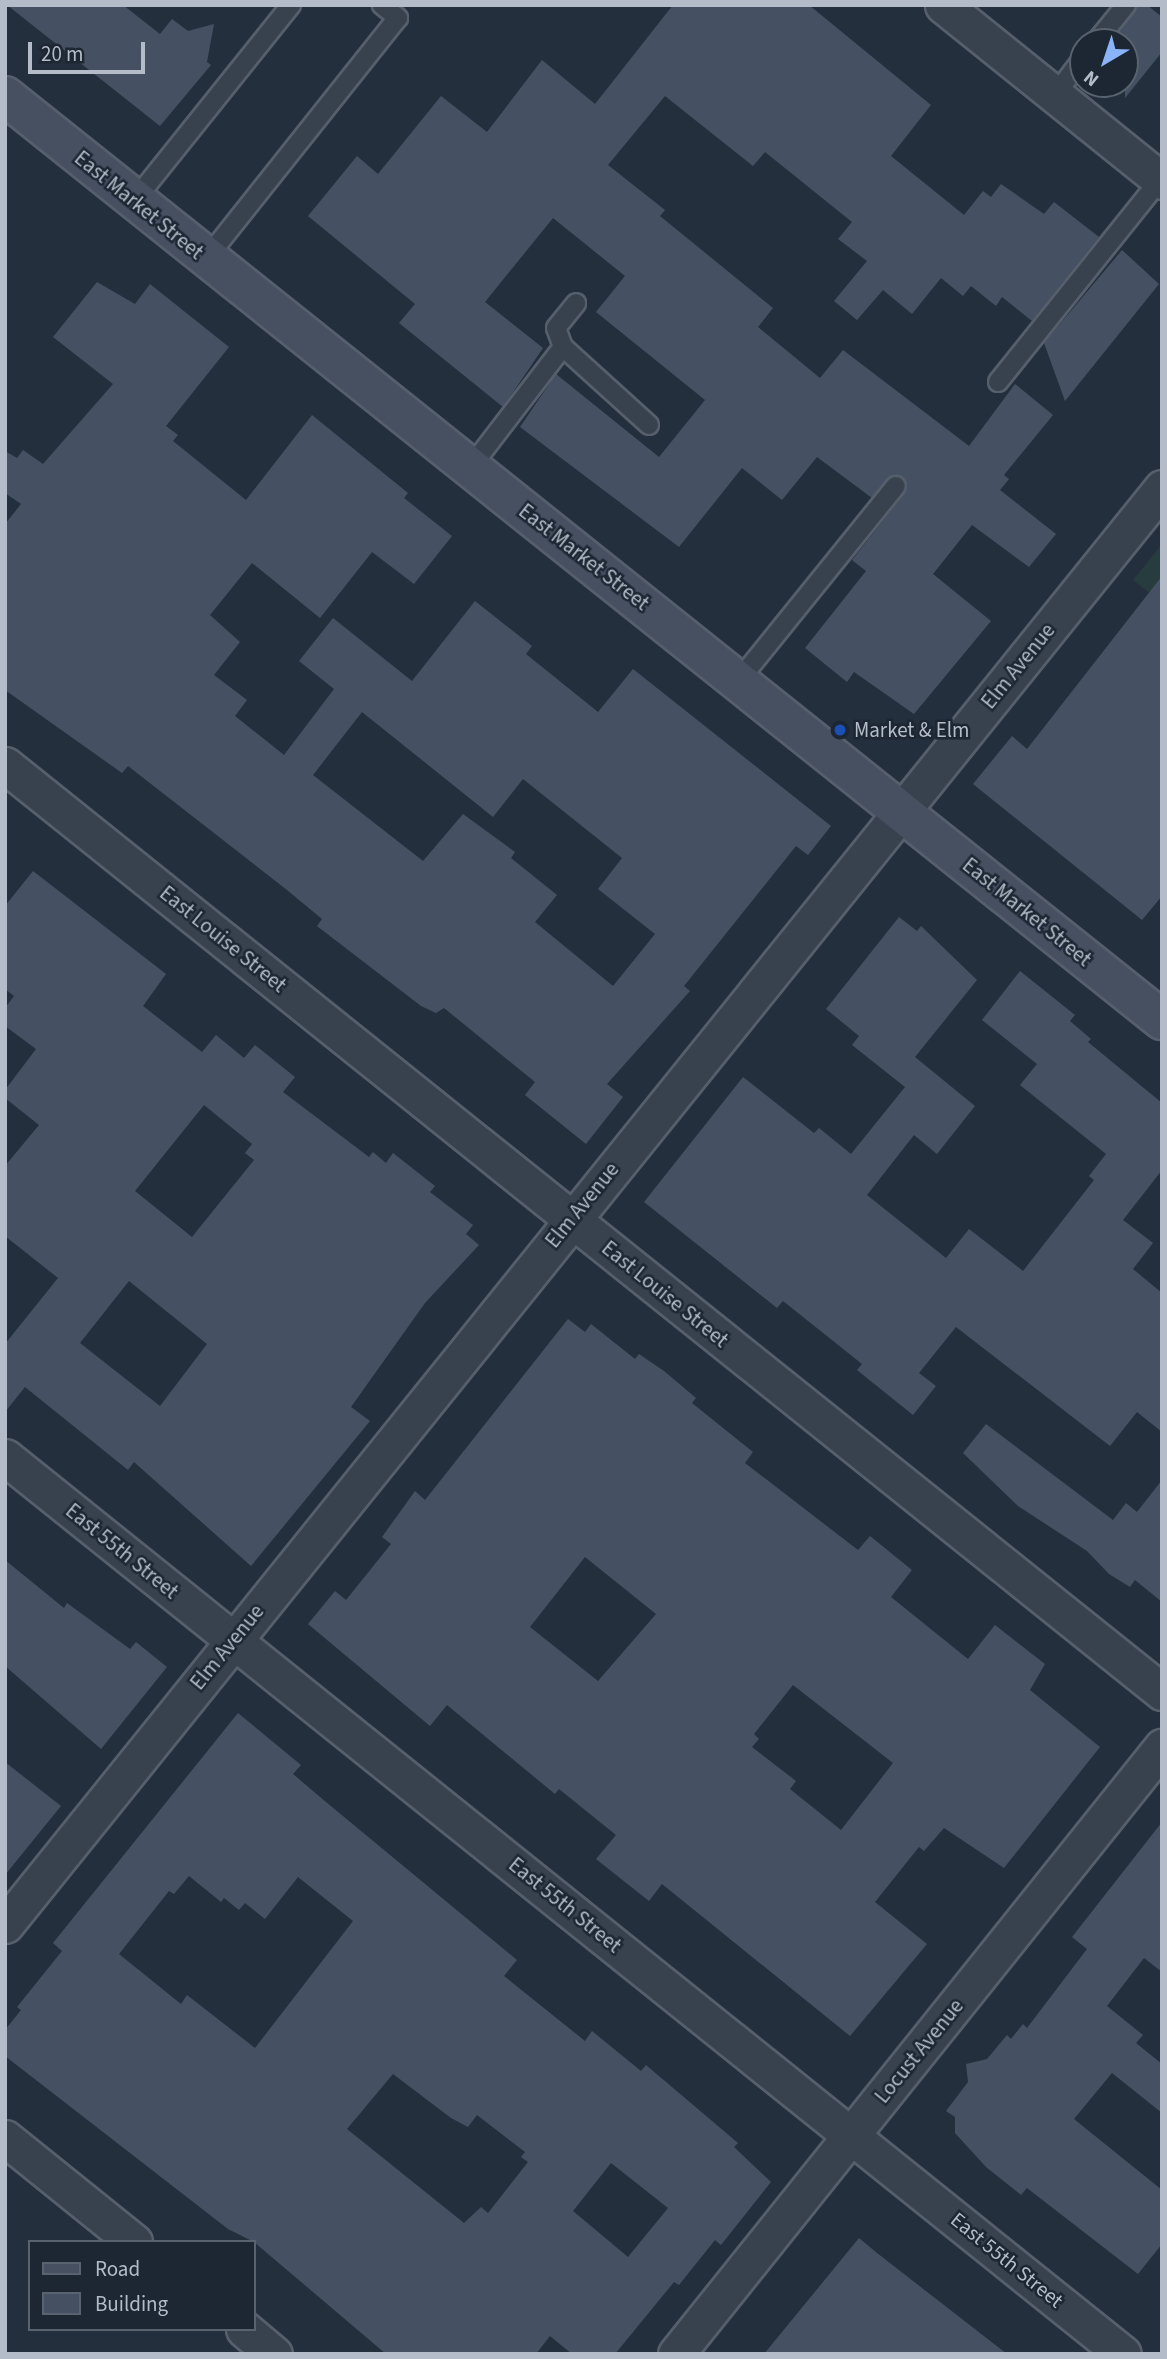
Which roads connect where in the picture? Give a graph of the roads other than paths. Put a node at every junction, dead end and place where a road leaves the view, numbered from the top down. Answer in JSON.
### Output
{"nodes":[{"id":1,"x":291,"y":5,"type":"edge"},
{"id":2,"x":382,"y":5,"type":"edge"},
{"id":3,"x":943,"y":5,"type":"edge"},
{"id":4,"x":1126,"y":5,"type":"edge"},
{"id":5,"x":1107,"y":28,"type":"edge"},
{"id":6,"x":1069,"y":76,"type":"edge"},
{"id":7,"x":1055,"y":95,"type":"junction"},
{"id":8,"x":5,"y":96,"type":"edge"},
{"id":9,"x":1161,"y":181,"type":"edge"},
{"id":10,"x":134,"y":201,"type":"junction"},
{"id":11,"x":206,"y":259,"type":"junction"},
{"id":12,"x":576,"y":303,"type":"dead end"},
{"id":13,"x":563,"y":347,"type":"junction"},
{"id":14,"x":998,"y":382,"type":"dead end"},
{"id":15,"x":649,"y":425,"type":"dead end"},
{"id":16,"x":470,"y":468,"type":"junction"},
{"id":17,"x":896,"y":486,"type":"dead end"},
{"id":18,"x":1162,"y":488,"type":"edge"},
{"id":19,"x":740,"y":679,"type":"junction"},
{"id":20,"x":5,"y":765,"type":"edge"},
{"id":21,"x":901,"y":810,"type":"junction"},
{"id":22,"x":1162,"y":1020,"type":"edge"},
{"id":23,"x":572,"y":1219,"type":"junction"},
{"id":24,"x":5,"y":1457,"type":"edge"},
{"id":25,"x":233,"y":1640,"type":"junction"},
{"id":26,"x":1162,"y":1692,"type":"edge"},
{"id":27,"x":1162,"y":1747,"type":"edge"},
{"id":28,"x":5,"y":1924,"type":"edge"},
{"id":29,"x":851,"y":2135,"type":"junction"},
{"id":30,"x":5,"y":2138,"type":"edge"},
{"id":31,"x":132,"y":2240,"type":"edge"},
{"id":32,"x":246,"y":2331,"type":"edge"},
{"id":33,"x":274,"y":2354,"type":"edge"},
{"id":34,"x":676,"y":2354,"type":"edge"},
{"id":35,"x":1124,"y":2354,"type":"edge"}],
"edges":[{"from":1,"to":10,"type":"lane"},
{"from":2,"to":11,"type":"lane"},
{"from":3,"to":7,"type":"street"},
{"from":4,"to":5,"type":"lane"},
{"from":6,"to":7,"type":"lane"},
{"from":7,"to":9,"type":"street"},
{"from":8,"to":10,"type":"street","name":"East Market Street"},
{"from":9,"to":14,"type":"lane"},
{"from":10,"to":11,"type":"street","name":"East Market Street"},
{"from":11,"to":16,"type":"street","name":"East Market Street"},
{"from":12,"to":13,"type":"lane"},
{"from":13,"to":15,"type":"lane"},
{"from":13,"to":16,"type":"lane"},
{"from":16,"to":19,"type":"street","name":"East Market Street"},
{"from":17,"to":19,"type":"lane"},
{"from":18,"to":21,"type":"street","name":"Elm Avenue"},
{"from":19,"to":21,"type":"street","name":"East Market Street"},
{"from":20,"to":23,"type":"street","name":"East Louise Street"},
{"from":21,"to":22,"type":"street","name":"East Market Street"},
{"from":21,"to":23,"type":"street","name":"Elm Avenue"},
{"from":23,"to":25,"type":"street","name":"Elm Avenue"},
{"from":23,"to":26,"type":"street","name":"East Louise Street"},
{"from":24,"to":25,"type":"street","name":"East 55th Street"},
{"from":25,"to":28,"type":"street","name":"Elm Avenue"},
{"from":25,"to":29,"type":"street","name":"East 55th Street"},
{"from":27,"to":29,"type":"street","name":"Locust Avenue"},
{"from":29,"to":34,"type":"street","name":"Locust Avenue"},
{"from":29,"to":35,"type":"street","name":"East 55th Street"},
{"from":30,"to":31,"type":"street"},
{"from":32,"to":33,"type":"street"}]}
